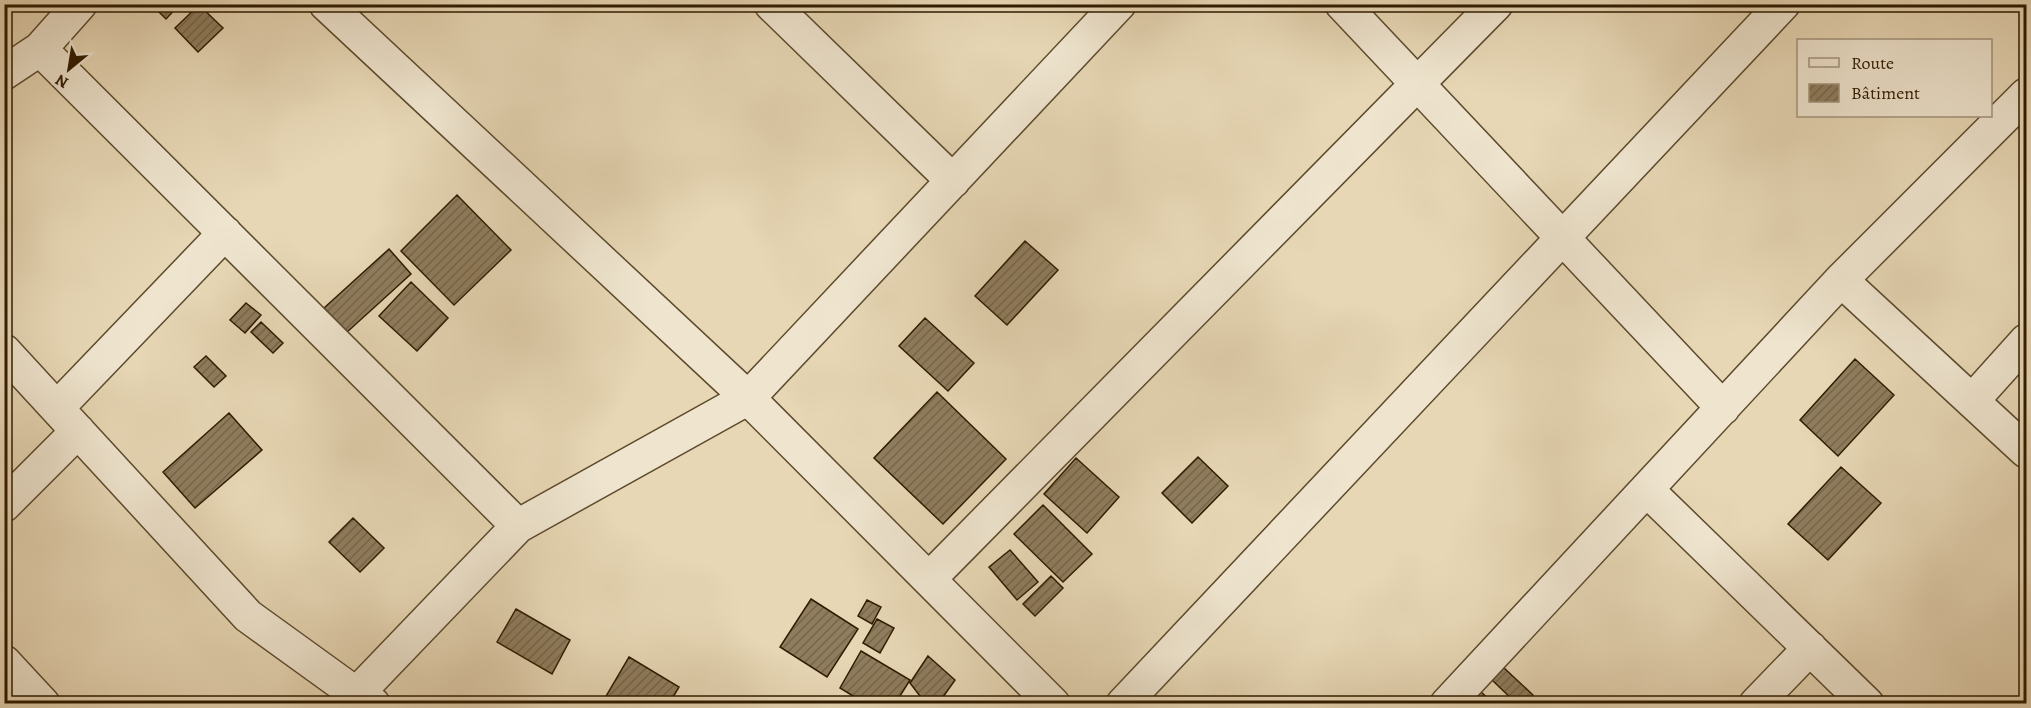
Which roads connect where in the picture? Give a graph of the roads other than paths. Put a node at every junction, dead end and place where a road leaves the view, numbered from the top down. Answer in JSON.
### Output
{"nodes":[{"id":1,"x":80,"y":4,"type":"edge"},
{"id":2,"x":326,"y":4,"type":"edge"},
{"id":3,"x":771,"y":4,"type":"edge"},
{"id":4,"x":1119,"y":4,"type":"edge"},
{"id":5,"x":1342,"y":4,"type":"edge"},
{"id":6,"x":1497,"y":4,"type":"edge"},
{"id":7,"x":1783,"y":4,"type":"edge"},
{"id":8,"x":40,"y":49,"type":"junction"},
{"id":9,"x":4,"y":73,"type":"edge"},
{"id":10,"x":1418,"y":84,"type":"junction"},
{"id":11,"x":2026,"y":95,"type":"edge"},
{"id":12,"x":953,"y":181,"type":"junction"},
{"id":13,"x":225,"y":233,"type":"junction"},
{"id":14,"x":1563,"y":237,"type":"junction"},
{"id":15,"x":1841,"y":280,"type":"junction"},
{"id":16,"x":2026,"y":341,"type":"edge"},
{"id":17,"x":4,"y":351,"type":"edge"},
{"id":18,"x":748,"y":398,"type":"junction"},
{"id":19,"x":1972,"y":401,"type":"junction"},
{"id":20,"x":1723,"y":408,"type":"junction"},
{"id":21,"x":67,"y":420,"type":"junction"},
{"id":22,"x":2026,"y":452,"type":"edge"},
{"id":23,"x":1647,"y":490,"type":"junction"},
{"id":24,"x":4,"y":505,"type":"edge"},
{"id":25,"x":518,"y":526,"type":"junction"},
{"id":26,"x":929,"y":579,"type":"junction"},
{"id":27,"x":1810,"y":648,"type":"junction"},
{"id":28,"x":4,"y":662,"type":"edge"},
{"id":29,"x":358,"y":700,"type":"edge"},
{"id":30,"x":43,"y":704,"type":"edge"},
{"id":31,"x":1053,"y":704,"type":"edge"},
{"id":32,"x":1123,"y":704,"type":"edge"},
{"id":33,"x":1447,"y":704,"type":"edge"},
{"id":34,"x":1756,"y":704,"type":"edge"},
{"id":35,"x":1867,"y":704,"type":"edge"}],
"edges":[{"from":1,"to":8,"type":"street"},
{"from":2,"to":18,"type":"street"},
{"from":3,"to":12,"type":"street"},
{"from":4,"to":12,"type":"street"},
{"from":5,"to":10,"type":"street"},
{"from":6,"to":10,"type":"street"},
{"from":7,"to":14,"type":"street"},
{"from":8,"to":9,"type":"street"},
{"from":8,"to":13,"type":"street"},
{"from":10,"to":14,"type":"street"},
{"from":10,"to":26,"type":"street"},
{"from":11,"to":15,"type":"street"},
{"from":12,"to":18,"type":"street"},
{"from":13,"to":21,"type":"street"},
{"from":13,"to":25,"type":"street"},
{"from":14,"to":20,"type":"street"},
{"from":14,"to":32,"type":"street"},
{"from":15,"to":19,"type":"street"},
{"from":15,"to":20,"type":"street"},
{"from":16,"to":19,"type":"street"},
{"from":17,"to":21,"type":"street"},
{"from":18,"to":25,"type":"street"},
{"from":18,"to":26,"type":"street"},
{"from":19,"to":22,"type":"street"},
{"from":20,"to":23,"type":"street"},
{"from":21,"to":24,"type":"street"},
{"from":21,"to":29,"type":"street"},
{"from":23,"to":27,"type":"street"},
{"from":23,"to":33,"type":"street"},
{"from":25,"to":29,"type":"street"},
{"from":26,"to":31,"type":"street"},
{"from":27,"to":34,"type":"street"},
{"from":27,"to":35,"type":"street"},
{"from":28,"to":30,"type":"street"}]}
